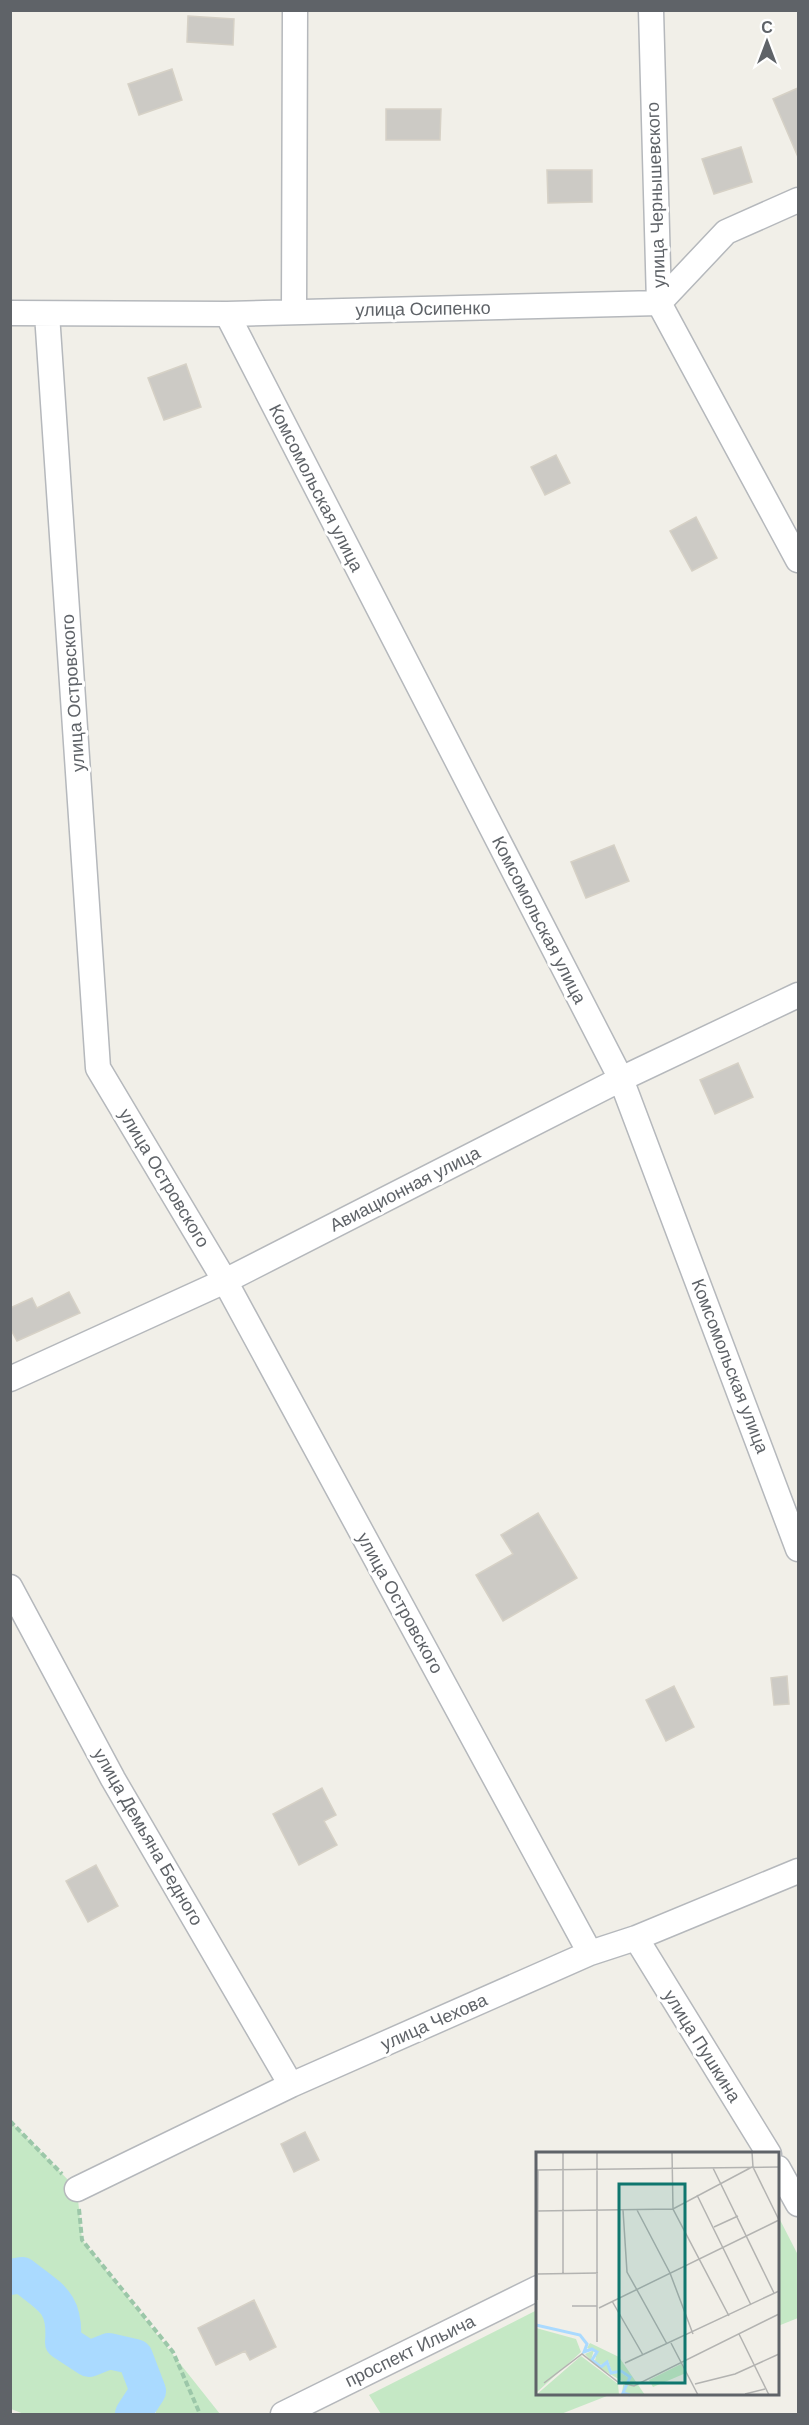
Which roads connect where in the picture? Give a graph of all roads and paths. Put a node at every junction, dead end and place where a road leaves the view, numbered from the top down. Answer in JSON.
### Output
{"nodes":[{"id":1,"x":295,"y":10,"type":"edge"},
{"id":2,"x":651,"y":10,"type":"edge"},
{"id":3,"x":798,"y":200,"type":"edge"},
{"id":4,"x":659,"y":303,"type":"junction"},
{"id":5,"x":294,"y":312,"type":"junction"},
{"id":6,"x":10,"y":313,"type":"edge"},
{"id":7,"x":47,"y":314,"type":"junction"},
{"id":8,"x":227,"y":314,"type":"junction"},
{"id":9,"x":798,"y":560,"type":"edge"},
{"id":10,"x":798,"y":995,"type":"edge"},
{"id":11,"x":621,"y":1079,"type":"junction"},
{"id":12,"x":225,"y":1281,"type":"junction"},
{"id":13,"x":10,"y":1379,"type":"edge"},
{"id":14,"x":798,"y":1549,"type":"edge"},
{"id":15,"x":10,"y":1587,"type":"edge"},
{"id":16,"x":798,"y":1871,"type":"edge"},
{"id":17,"x":636,"y":1938,"type":"junction"},
{"id":18,"x":590,"y":1953,"type":"junction"},
{"id":19,"x":291,"y":2085,"type":"junction"},
{"id":20,"x":10,"y":2121,"type":"edge"},
{"id":21,"x":768,"y":2152,"type":"edge"},
{"id":22,"x":798,"y":2159,"type":"edge"},
{"id":23,"x":779,"y":2168,"type":"edge"},
{"id":24,"x":779,"y":2170,"type":"edge"},
{"id":25,"x":77,"y":2189,"type":"junction"},
{"id":26,"x":798,"y":2204,"type":"edge"},
{"id":27,"x":536,"y":2288,"type":"edge"},
{"id":28,"x":200,"y":2415,"type":"edge"},
{"id":29,"x":283,"y":2415,"type":"edge"}],
"edges":[{"from":1,"to":5,"type":"street"},
{"from":2,"to":4,"type":"street","name":"улица Чернышевского"},
{"from":3,"to":4,"type":"street"},
{"from":4,"to":5,"type":"street","name":"улица Осипенко"},
{"from":4,"to":9,"type":"street","name":"улица Чернышевского"},
{"from":5,"to":8,"type":"street","name":"улица Осипенко"},
{"from":6,"to":7,"type":"street","name":"улица Осипенко"},
{"from":7,"to":8,"type":"street","name":"улица Осипенко"},
{"from":7,"to":12,"type":"street","name":"улица Островского"},
{"from":8,"to":11,"type":"street","name":"Комсомольская улица"},
{"from":10,"to":11,"type":"street","name":"Авиационная улица"},
{"from":11,"to":12,"type":"street","name":"Авиационная улица"},
{"from":11,"to":14,"type":"street","name":"Комсомольская улица"},
{"from":12,"to":13,"type":"street","name":"Авиационная улица"},
{"from":12,"to":18,"type":"street","name":"улица Островского"},
{"from":15,"to":19,"type":"street","name":"улица Демьяна Бедного"},
{"from":16,"to":17,"type":"street","name":"улица Чехова"},
{"from":17,"to":18,"type":"street","name":"улица Чехова"},
{"from":17,"to":21,"type":"street","name":"улица Пушкина"},
{"from":18,"to":19,"type":"street","name":"улица Чехова"},
{"from":19,"to":25,"type":"street","name":"улица Чехова"},
{"from":20,"to":25,"type":"path"},
{"from":22,"to":23,"type":"street"},
{"from":24,"to":26,"type":"street"},
{"from":25,"to":28,"type":"path"},
{"from":27,"to":29,"type":"street","name":"проспект Ильича"}]}
